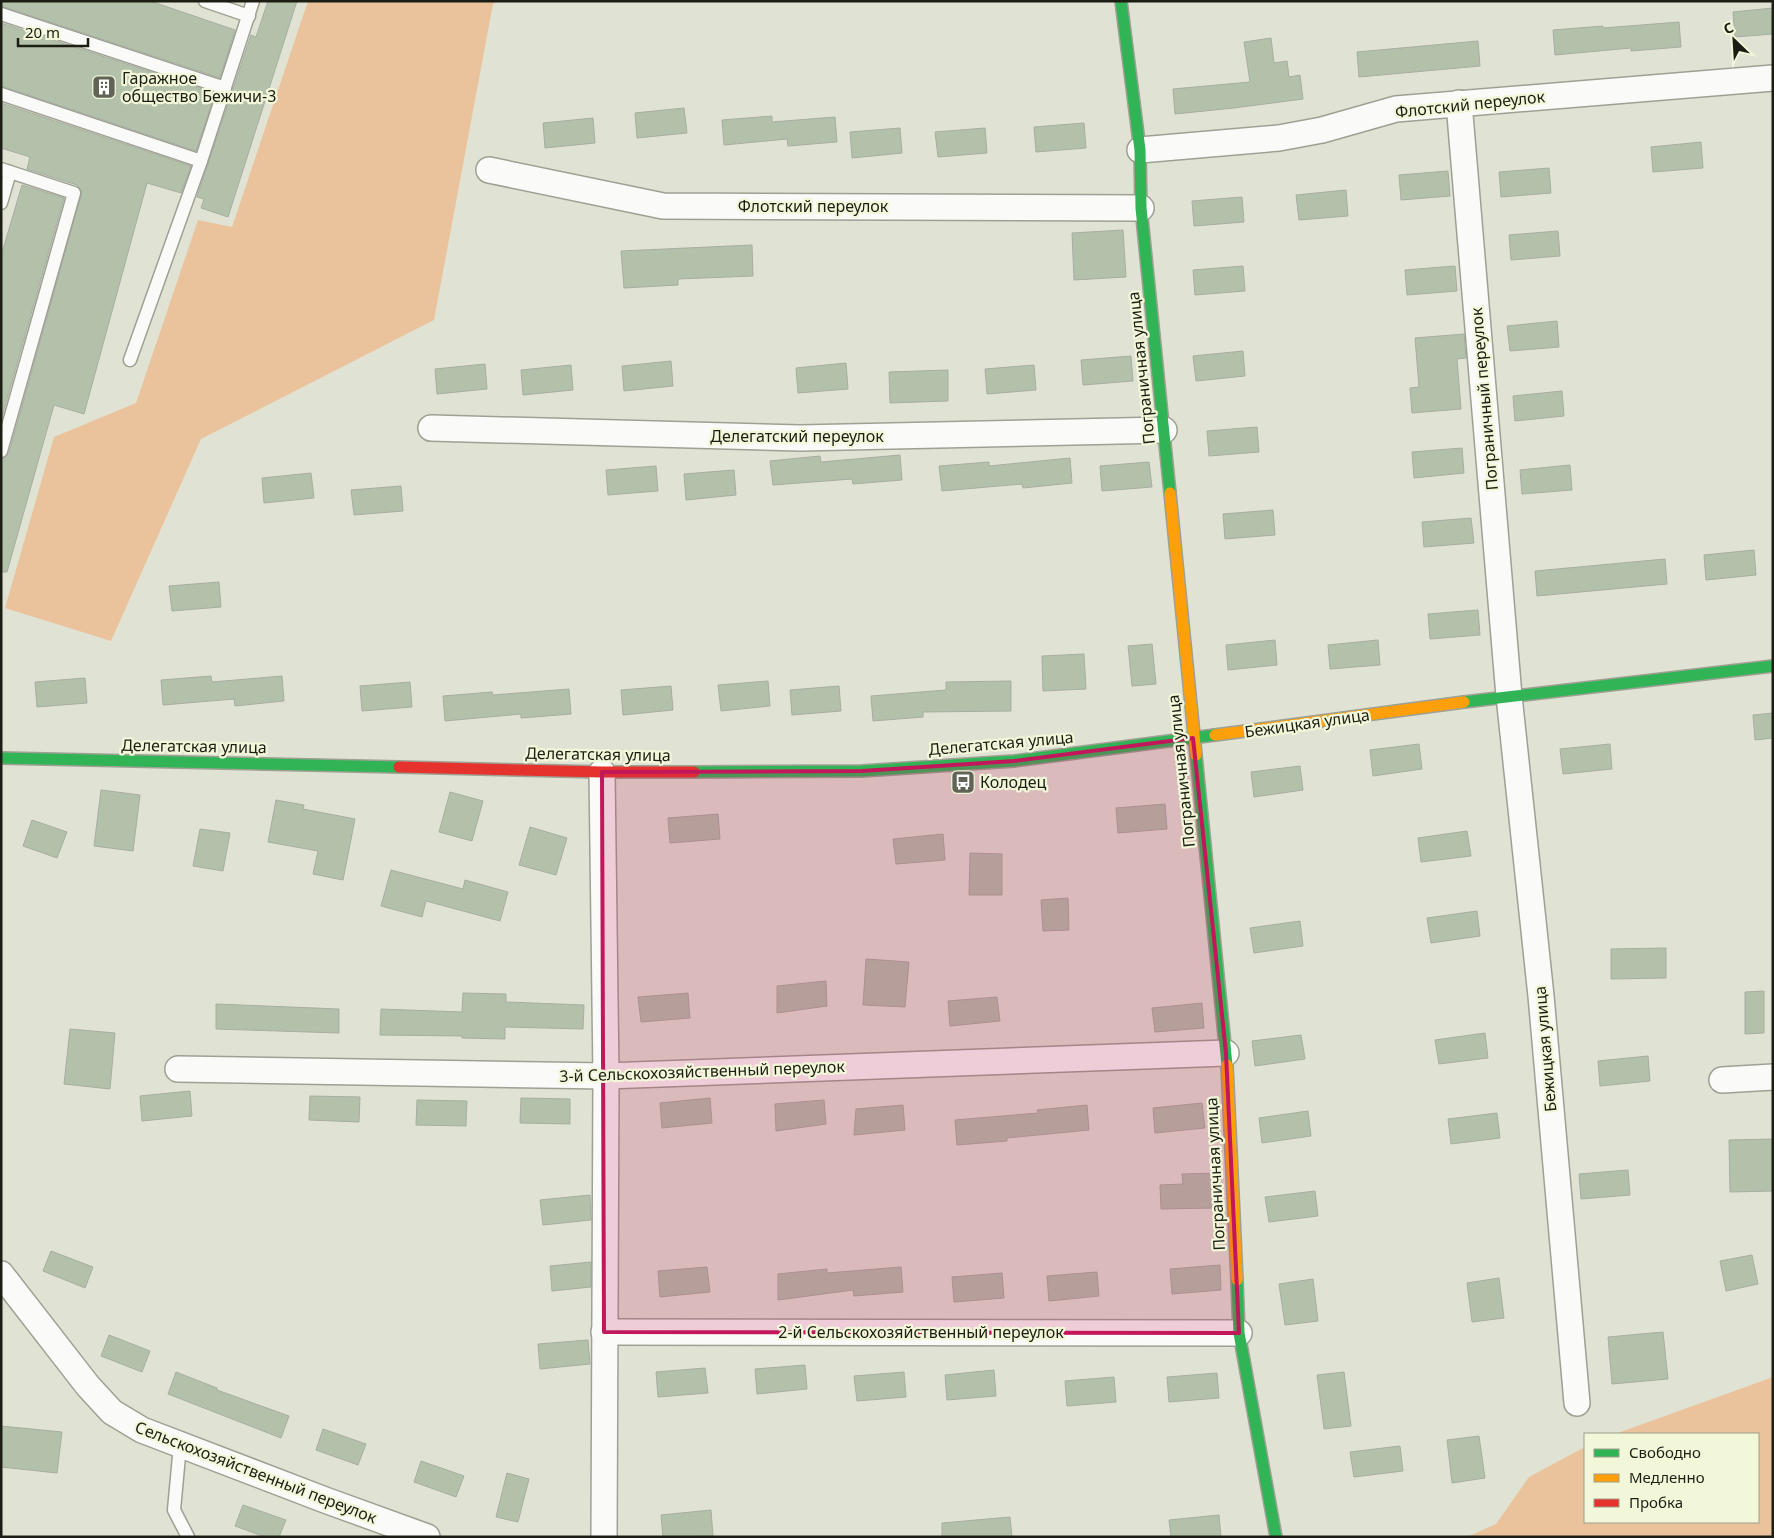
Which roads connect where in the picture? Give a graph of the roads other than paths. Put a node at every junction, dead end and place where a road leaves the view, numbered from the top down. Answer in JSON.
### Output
{"nodes":[{"id":1,"x":205,"y":1,"type":"edge"},
{"id":2,"x":254,"y":1,"type":"edge"},
{"id":3,"x":1121,"y":1,"type":"edge"},
{"id":4,"x":1,"y":14,"type":"edge"},
{"id":5,"x":249,"y":16,"type":"junction"},
{"id":6,"x":1773,"y":78,"type":"edge"},
{"id":7,"x":225,"y":88,"type":"junction"},
{"id":8,"x":1,"y":94,"type":"edge"},
{"id":9,"x":1459,"y":103,"type":"junction"},
{"id":10,"x":1140,"y":150,"type":"junction"},
{"id":11,"x":202,"y":161,"type":"junction"},
{"id":12,"x":489,"y":170,"type":"dead end"},
{"id":13,"x":6,"y":171,"type":"edge"},
{"id":14,"x":1,"y":203,"type":"edge"},
{"id":15,"x":1140,"y":208,"type":"junction"},
{"id":16,"x":130,"y":360,"type":"dead end"},
{"id":17,"x":431,"y":428,"type":"dead end"},
{"id":18,"x":1164,"y":430,"type":"junction"},
{"id":19,"x":1,"y":451,"type":"edge"},
{"id":20,"x":1773,"y":666,"type":"edge"},
{"id":21,"x":1509,"y":696,"type":"junction"},
{"id":22,"x":1193,"y":738,"type":"junction"},
{"id":23,"x":1,"y":758,"type":"edge"},
{"id":24,"x":602,"y":772,"type":"junction"},
{"id":25,"x":1226,"y":1053,"type":"junction"},
{"id":26,"x":178,"y":1070,"type":"dead end"},
{"id":27,"x":606,"y":1076,"type":"junction"},
{"id":28,"x":1773,"y":1077,"type":"edge"},
{"id":29,"x":1722,"y":1080,"type":"dead end"},
{"id":30,"x":1,"y":1274,"type":"edge"},
{"id":31,"x":604,"y":1332,"type":"junction"},
{"id":32,"x":1238,"y":1333,"type":"junction"},
{"id":33,"x":1577,"y":1403,"type":"dead end"},
{"id":34,"x":180,"y":1445,"type":"junction"},
{"id":35,"x":188,"y":1537,"type":"edge"},
{"id":36,"x":427,"y":1537,"type":"edge"},
{"id":37,"x":604,"y":1537,"type":"edge"},
{"id":38,"x":1276,"y":1537,"type":"edge"}],
"edges":[{"from":1,"to":5,"type":"lane"},
{"from":2,"to":5,"type":"lane"},
{"from":3,"to":10,"type":"street","name":"Пограничная улица"},
{"from":4,"to":7,"type":"lane"},
{"from":5,"to":7,"type":"lane"},
{"from":6,"to":9,"type":"street","name":"Флотский переулок"},
{"from":7,"to":11,"type":"lane"},
{"from":8,"to":11,"type":"lane"},
{"from":9,"to":10,"type":"street","name":"Флотский переулок"},
{"from":9,"to":21,"type":"street","name":"Пограничный переулок"},
{"from":10,"to":15,"type":"street","name":"Пограничная улица"},
{"from":11,"to":16,"type":"lane"},
{"from":12,"to":15,"type":"street","name":"Флотский переулок"},
{"from":13,"to":14,"type":"lane"},
{"from":13,"to":19,"type":"lane"},
{"from":15,"to":18,"type":"street","name":"Пограничная улица"},
{"from":17,"to":18,"type":"street","name":"Делегатский переулок"},
{"from":18,"to":22,"type":"street","name":"Пограничная улица"},
{"from":20,"to":21,"type":"street","name":"Бежицкая улица"},
{"from":21,"to":22,"type":"street","name":"Бежицкая улица"},
{"from":21,"to":33,"type":"street","name":"Бежицкая улица"},
{"from":22,"to":24,"type":"street","name":"Делегатская улица"},
{"from":22,"to":25,"type":"street","name":"Пограничная улица"},
{"from":23,"to":24,"type":"street","name":"Делегатская улица"},
{"from":24,"to":27,"type":"street"},
{"from":25,"to":27,"type":"street","name":"3-й Сельскохозяйственный переулок"},
{"from":25,"to":32,"type":"street","name":"Пограничная улица"},
{"from":26,"to":27,"type":"street","name":"3-й Сельскохозяйственный переулок"},
{"from":27,"to":31,"type":"street"},
{"from":28,"to":29,"type":"street"},
{"from":30,"to":34,"type":"street","name":"Сельскохозяйственный переулок"},
{"from":31,"to":32,"type":"street","name":"2-й Сельскохозяйственный переулок"},
{"from":31,"to":37,"type":"street"},
{"from":32,"to":38,"type":"street","name":"Пограничная улица"},
{"from":34,"to":35,"type":"lane"},
{"from":34,"to":36,"type":"street","name":"Сельскохозяйственный переулок"}]}
